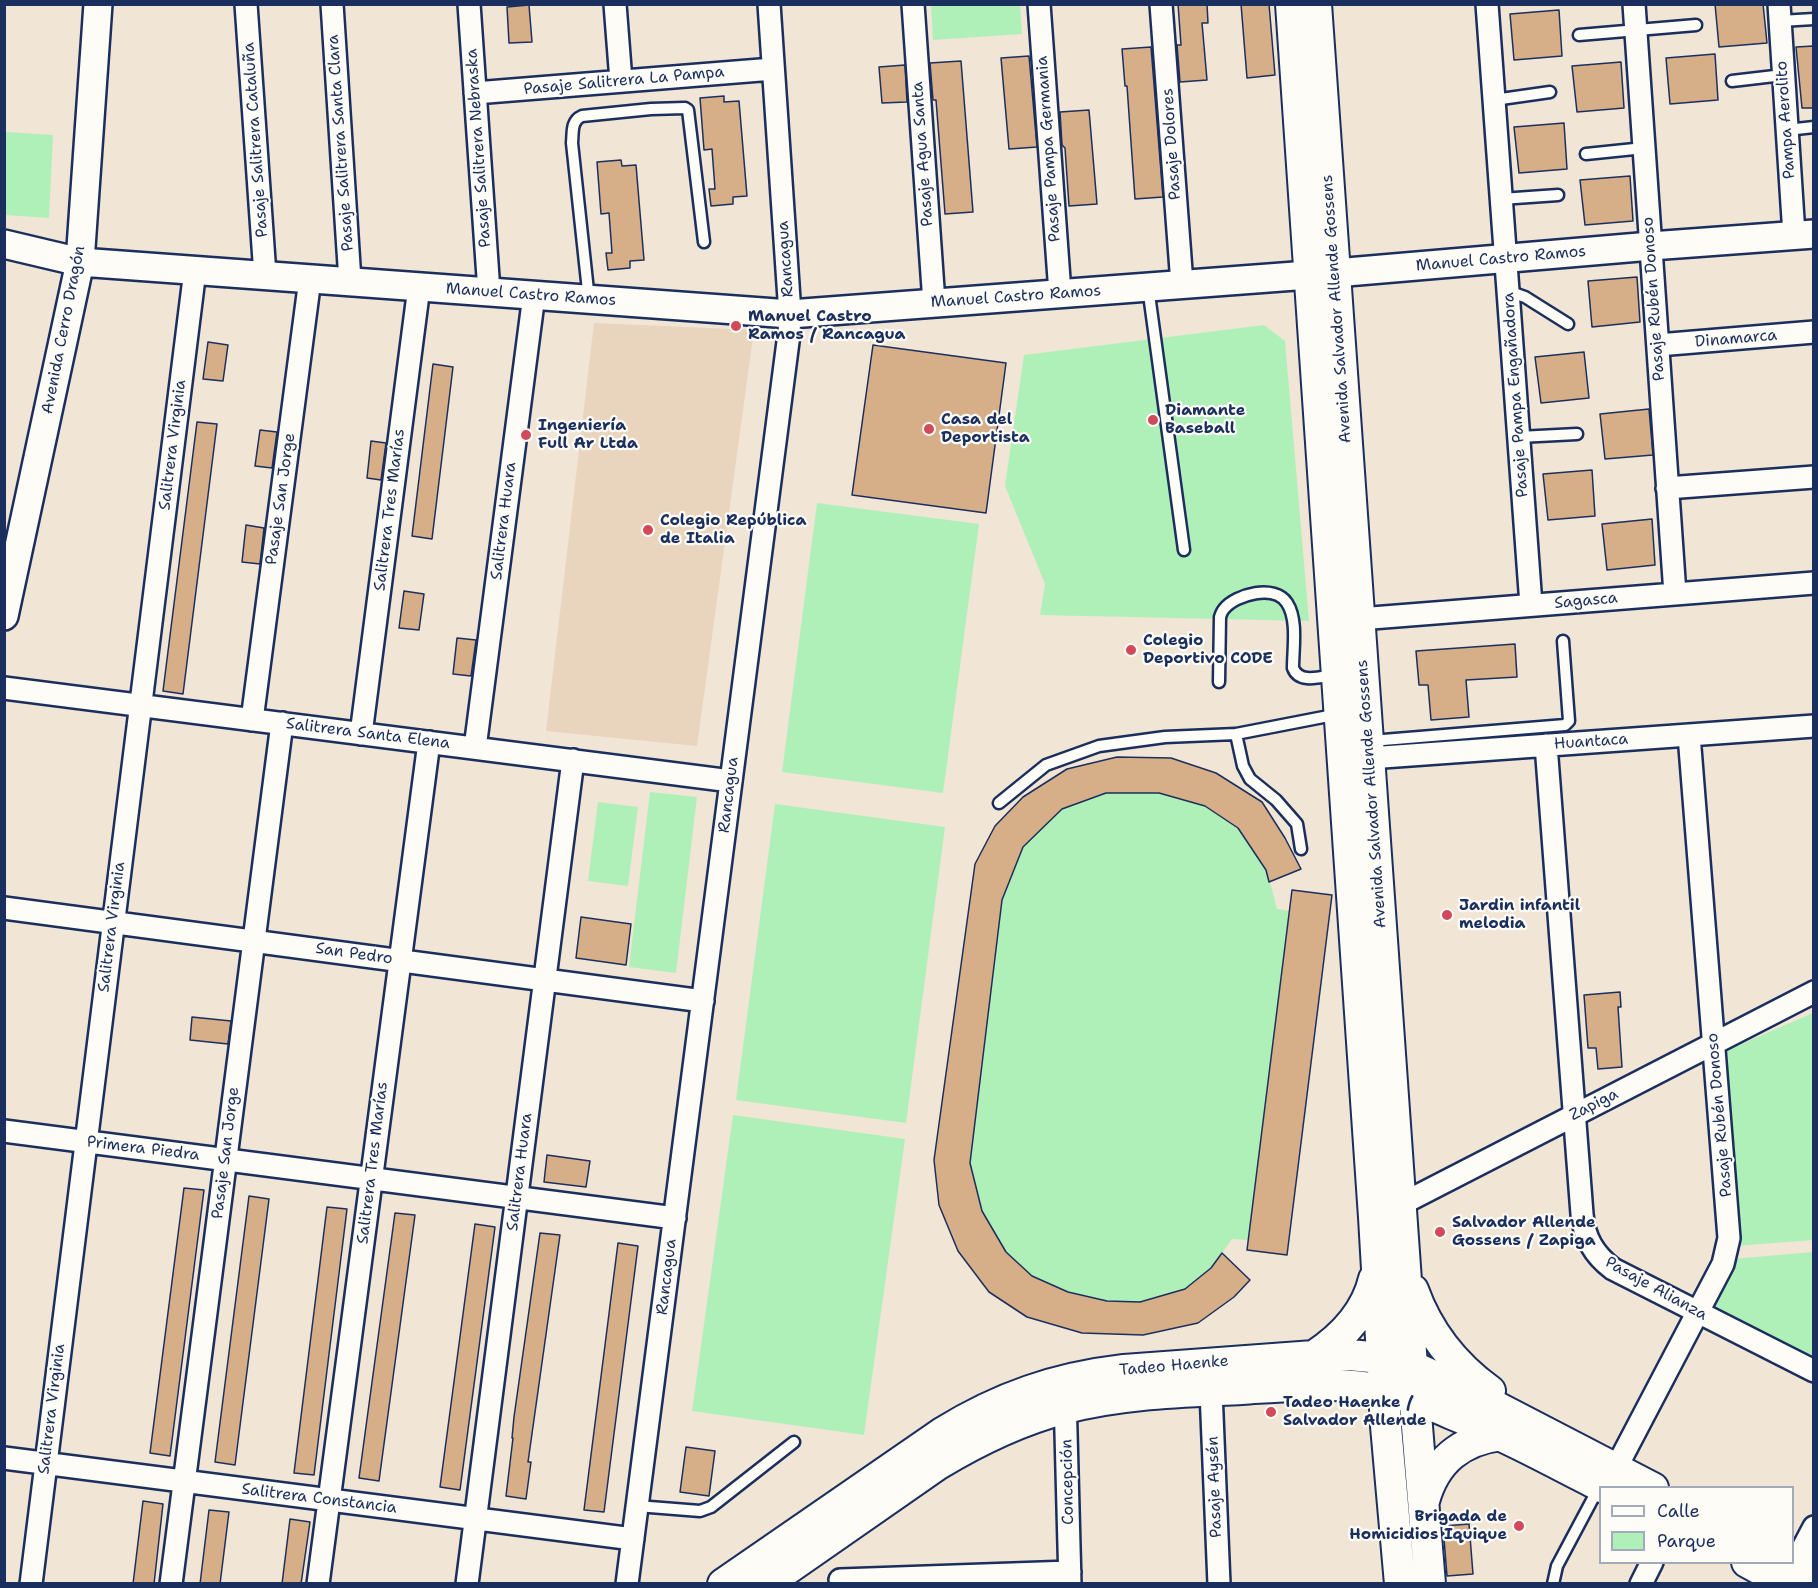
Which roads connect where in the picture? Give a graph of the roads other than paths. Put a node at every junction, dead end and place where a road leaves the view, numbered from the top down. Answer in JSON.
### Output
{"nodes":[{"id":1,"x":98,"y":4,"type":"edge"},
{"id":2,"x":246,"y":4,"type":"edge"},
{"id":3,"x":332,"y":4,"type":"edge"},
{"id":4,"x":469,"y":4,"type":"edge"},
{"id":5,"x":615,"y":4,"type":"edge"},
{"id":6,"x":769,"y":4,"type":"edge"},
{"id":7,"x":913,"y":4,"type":"edge"},
{"id":8,"x":1039,"y":4,"type":"edge"},
{"id":9,"x":1161,"y":4,"type":"edge"},
{"id":10,"x":1292,"y":4,"type":"edge"},
{"id":11,"x":1316,"y":4,"type":"edge"},
{"id":12,"x":1487,"y":4,"type":"edge"},
{"id":13,"x":1634,"y":4,"type":"edge"},
{"id":14,"x":1779,"y":13,"type":"edge"},
{"id":15,"x":1814,"y":19,"type":"edge"},
{"id":16,"x":1696,"y":25,"type":"dead end"},
{"id":17,"x":1636,"y":32,"type":"junction"},
{"id":18,"x":1579,"y":35,"type":"dead end"},
{"id":19,"x":773,"y":69,"type":"junction"},
{"id":20,"x":1784,"y":75,"type":"junction"},
{"id":21,"x":621,"y":81,"type":"junction"},
{"id":22,"x":1732,"y":81,"type":"dead end"},
{"id":23,"x":1550,"y":92,"type":"dead end"},
{"id":24,"x":475,"y":93,"type":"junction"},
{"id":25,"x":1494,"y":99,"type":"junction"},
{"id":26,"x":1814,"y":127,"type":"edge"},
{"id":27,"x":1787,"y":130,"type":"junction"},
{"id":28,"x":1644,"y":148,"type":"junction"},
{"id":29,"x":1586,"y":154,"type":"dead end"},
{"id":30,"x":1558,"y":195,"type":"dead end"},
{"id":31,"x":1501,"y":199,"type":"junction"},
{"id":32,"x":1804,"y":234,"type":"edge"},
{"id":33,"x":704,"y":242,"type":"dead end"},
{"id":34,"x":4,"y":244,"type":"edge"},
{"id":35,"x":1651,"y":246,"type":"junction"},
{"id":36,"x":1506,"y":258,"type":"junction"},
{"id":37,"x":80,"y":262,"type":"junction"},
{"id":38,"x":195,"y":270,"type":"junction"},
{"id":39,"x":1322,"y":274,"type":"junction"},
{"id":40,"x":265,"y":275,"type":"junction"},
{"id":41,"x":310,"y":279,"type":"junction"},
{"id":42,"x":350,"y":281,"type":"junction"},
{"id":43,"x":1182,"y":284,"type":"junction"},
{"id":44,"x":419,"y":287,"type":"junction"},
{"id":45,"x":1148,"y":287,"type":"junction"},
{"id":46,"x":1508,"y":291,"type":"junction"},
{"id":47,"x":489,"y":292,"type":"junction"},
{"id":48,"x":1060,"y":294,"type":"junction"},
{"id":49,"x":534,"y":295,"type":"junction"},
{"id":50,"x":589,"y":300,"type":"junction"},
{"id":51,"x":934,"y":303,"type":"junction"},
{"id":52,"x":790,"y":314,"type":"junction"},
{"id":53,"x":1568,"y":324,"type":"dead end"},
{"id":54,"x":1814,"y":332,"type":"edge"},
{"id":55,"x":1658,"y":345,"type":"junction"},
{"id":56,"x":1577,"y":434,"type":"dead end"},
{"id":57,"x":1519,"y":437,"type":"junction"},
{"id":58,"x":1814,"y":477,"type":"edge"},
{"id":59,"x":1667,"y":488,"type":"junction"},
{"id":60,"x":1184,"y":550,"type":"dead end"},
{"id":61,"x":1814,"y":583,"type":"edge"},
{"id":62,"x":1675,"y":594,"type":"junction"},
{"id":63,"x":1531,"y":605,"type":"junction"},
{"id":64,"x":4,"y":616,"type":"edge"},
{"id":65,"x":1359,"y":619,"type":"junction"},
{"id":66,"x":1563,"y":641,"type":"dead end"},
{"id":67,"x":1337,"y":674,"type":"junction"},
{"id":68,"x":1219,"y":682,"type":"dead end"},
{"id":69,"x":4,"y":688,"type":"edge"},
{"id":70,"x":140,"y":705,"type":"junction"},
{"id":71,"x":1339,"y":714,"type":"junction"},
{"id":72,"x":252,"y":720,"type":"junction"},
{"id":73,"x":282,"y":723,"type":"junction"},
{"id":74,"x":1814,"y":726,"type":"edge"},
{"id":75,"x":361,"y":734,"type":"junction"},
{"id":76,"x":1236,"y":734,"type":"junction"},
{"id":77,"x":1689,"y":735,"type":"junction"},
{"id":78,"x":429,"y":742,"type":"junction"},
{"id":79,"x":1546,"y":746,"type":"junction"},
{"id":80,"x":475,"y":748,"type":"junction"},
{"id":81,"x":1368,"y":750,"type":"junction"},
{"id":82,"x":573,"y":760,"type":"junction"},
{"id":83,"x":731,"y":781,"type":"junction"},
{"id":84,"x":999,"y":802,"type":"dead end"},
{"id":85,"x":1301,"y":849,"type":"dead end"},
{"id":86,"x":4,"y":908,"type":"edge"},
{"id":87,"x":113,"y":922,"type":"junction"},
{"id":88,"x":253,"y":941,"type":"junction"},
{"id":89,"x":400,"y":960,"type":"junction"},
{"id":90,"x":545,"y":980,"type":"junction"},
{"id":91,"x":1814,"y":992,"type":"edge"},
{"id":92,"x":703,"y":1001,"type":"junction"},
{"id":93,"x":1714,"y":1043,"type":"junction"},
{"id":94,"x":1575,"y":1114,"type":"junction"},
{"id":95,"x":4,"y":1131,"type":"edge"},
{"id":96,"x":85,"y":1141,"type":"junction"},
{"id":97,"x":225,"y":1160,"type":"junction"},
{"id":98,"x":371,"y":1179,"type":"junction"},
{"id":99,"x":517,"y":1198,"type":"junction"},
{"id":100,"x":1401,"y":1204,"type":"junction"},
{"id":101,"x":1374,"y":1217,"type":"junction"},
{"id":102,"x":675,"y":1218,"type":"junction"},
{"id":103,"x":1405,"y":1262,"type":"junction"},
{"id":104,"x":1376,"y":1270,"type":"junction"},
{"id":105,"x":1698,"y":1312,"type":"junction"},
{"id":106,"x":1314,"y":1356,"type":"junction"},
{"id":107,"x":1382,"y":1358,"type":"junction"},
{"id":108,"x":1412,"y":1366,"type":"junction"},
{"id":109,"x":1814,"y":1371,"type":"edge"},
{"id":110,"x":1384,"y":1390,"type":"junction"},
{"id":111,"x":1211,"y":1391,"type":"junction"},
{"id":112,"x":1065,"y":1394,"type":"junction"},
{"id":113,"x":1415,"y":1399,"type":"junction"},
{"id":114,"x":1540,"y":1429,"type":"junction"},
{"id":115,"x":1501,"y":1435,"type":"junction"},
{"id":116,"x":794,"y":1442,"type":"dead end"},
{"id":117,"x":4,"y":1458,"type":"edge"},
{"id":118,"x":45,"y":1463,"type":"junction"},
{"id":119,"x":1607,"y":1480,"type":"edge"},
{"id":120,"x":183,"y":1481,"type":"junction"},
{"id":121,"x":1642,"y":1486,"type":"edge"},
{"id":122,"x":1599,"y":1491,"type":"edge"},
{"id":123,"x":329,"y":1500,"type":"junction"},
{"id":124,"x":1424,"y":1504,"type":"junction"},
{"id":125,"x":637,"y":1506,"type":"junction"},
{"id":126,"x":476,"y":1519,"type":"junction"},
{"id":127,"x":1814,"y":1527,"type":"edge"},
{"id":128,"x":633,"y":1539,"type":"junction"},
{"id":129,"x":1651,"y":1564,"type":"edge"},
{"id":130,"x":1755,"y":1564,"type":"edge"},
{"id":131,"x":1797,"y":1569,"type":"edge"},
{"id":132,"x":1070,"y":1578,"type":"edge"},
{"id":133,"x":780,"y":1579,"type":"edge"},
{"id":134,"x":840,"y":1580,"type":"dead end"},
{"id":135,"x":31,"y":1584,"type":"edge"},
{"id":136,"x":171,"y":1584,"type":"edge"},
{"id":137,"x":318,"y":1584,"type":"edge"},
{"id":138,"x":467,"y":1584,"type":"edge"},
{"id":139,"x":627,"y":1584,"type":"edge"},
{"id":140,"x":723,"y":1584,"type":"edge"},
{"id":141,"x":1219,"y":1584,"type":"edge"},
{"id":142,"x":1400,"y":1584,"type":"edge"},
{"id":143,"x":1430,"y":1584,"type":"edge"},
{"id":144,"x":1553,"y":1584,"type":"edge"},
{"id":145,"x":1641,"y":1584,"type":"edge"}],
"edges":[{"from":1,"to":37,"type":"street","name":"Avenida Cerro Dragón"},
{"from":2,"to":40,"type":"street","name":"Pasaje Salitrera Cataluña"},
{"from":3,"to":42,"type":"street","name":"Pasaje Salitrera Santa Clara"},
{"from":4,"to":24,"type":"street","name":"Pasaje Salitrera Nebraska"},
{"from":5,"to":21,"type":"street"},
{"from":6,"to":19,"type":"street","name":"Rancagua"},
{"from":7,"to":51,"type":"street","name":"Pasaje Agua Santa"},
{"from":8,"to":48,"type":"street","name":"Pasaje Pampa Germania"},
{"from":9,"to":43,"type":"street","name":"Pasaje Dolores"},
{"from":10,"to":39,"type":"main road","name":"Avenida Salvador Allende Gossens"},
{"from":11,"to":39,"type":"main road","name":"Avenida Salvador Allende Gossens"},
{"from":12,"to":25,"type":"street","name":"Pasaje Pampa Engañadora"},
{"from":13,"to":17,"type":"street","name":"Pasaje Rubén Donoso"},
{"from":14,"to":15,"type":"lane"},
{"from":14,"to":20,"type":"street","name":"Pampa Aerolito"},
{"from":16,"to":17,"type":"lane"},
{"from":17,"to":18,"type":"lane"},
{"from":17,"to":28,"type":"street","name":"Pasaje Rubén Donoso"},
{"from":19,"to":21,"type":"street","name":"Pasaje Salitrera La Pampa"},
{"from":19,"to":52,"type":"street","name":"Rancagua"},
{"from":20,"to":22,"type":"lane"},
{"from":20,"to":27,"type":"street","name":"Pampa Aerolito"},
{"from":21,"to":24,"type":"street","name":"Pasaje Salitrera La Pampa"},
{"from":23,"to":25,"type":"lane"},
{"from":24,"to":47,"type":"street","name":"Pasaje Salitrera Nebraska"},
{"from":25,"to":31,"type":"street","name":"Pasaje Pampa Engañadora"},
{"from":26,"to":27,"type":"lane"},
{"from":27,"to":32,"type":"street","name":"Pampa Aerolito"},
{"from":28,"to":29,"type":"lane"},
{"from":28,"to":35,"type":"street","name":"Pasaje Rubén Donoso"},
{"from":30,"to":31,"type":"lane"},
{"from":31,"to":36,"type":"street","name":"Pasaje Pampa Engañadora"},
{"from":32,"to":35,"type":"street","name":"Manuel Castro Ramos"},
{"from":33,"to":50,"type":"lane"},
{"from":34,"to":37,"type":"street","name":"Manuel Castro Ramos"},
{"from":35,"to":36,"type":"street","name":"Manuel Castro Ramos"},
{"from":35,"to":55,"type":"street","name":"Pasaje Rubén Donoso"},
{"from":36,"to":39,"type":"street","name":"Manuel Castro Ramos"},
{"from":36,"to":46,"type":"street","name":"Pasaje Pampa Engañadora"},
{"from":37,"to":38,"type":"street","name":"Manuel Castro Ramos"},
{"from":37,"to":64,"type":"street","name":"Avenida Cerro Dragón"},
{"from":38,"to":40,"type":"street","name":"Manuel Castro Ramos"},
{"from":38,"to":70,"type":"street","name":"Salitrera Virginia"},
{"from":39,"to":43,"type":"street","name":"Manuel Castro Ramos"},
{"from":39,"to":65,"type":"main road","name":"Avenida Salvador Allende Gossens"},
{"from":39,"to":67,"type":"main road","name":"Avenida Salvador Allende Gossens"},
{"from":40,"to":41,"type":"street","name":"Manuel Castro Ramos"},
{"from":41,"to":42,"type":"street","name":"Manuel Castro Ramos"},
{"from":41,"to":72,"type":"street","name":"Pasaje San Jorge"},
{"from":42,"to":44,"type":"street","name":"Manuel Castro Ramos"},
{"from":43,"to":45,"type":"street","name":"Manuel Castro Ramos"},
{"from":44,"to":47,"type":"street","name":"Manuel Castro Ramos"},
{"from":44,"to":75,"type":"street","name":"Salitrera Tres Marías"},
{"from":45,"to":48,"type":"street","name":"Manuel Castro Ramos"},
{"from":45,"to":60,"type":"lane"},
{"from":46,"to":53,"type":"lane"},
{"from":46,"to":57,"type":"street","name":"Pasaje Pampa Engañadora"},
{"from":47,"to":49,"type":"street","name":"Manuel Castro Ramos"},
{"from":48,"to":51,"type":"street","name":"Manuel Castro Ramos"},
{"from":49,"to":50,"type":"street","name":"Manuel Castro Ramos"},
{"from":49,"to":80,"type":"street","name":"Salitrera Huara"},
{"from":50,"to":52,"type":"street","name":"Manuel Castro Ramos"},
{"from":51,"to":52,"type":"street","name":"Manuel Castro Ramos"},
{"from":52,"to":83,"type":"street","name":"Rancagua"},
{"from":54,"to":55,"type":"street","name":"Dinamarca"},
{"from":55,"to":59,"type":"street","name":"Pasaje Rubén Donoso"},
{"from":56,"to":57,"type":"lane"},
{"from":57,"to":63,"type":"street","name":"Pasaje Pampa Engañadora"},
{"from":58,"to":59,"type":"street"},
{"from":59,"to":62,"type":"street","name":"Pasaje Rubén Donoso"},
{"from":61,"to":62,"type":"street","name":"Sagasca"},
{"from":62,"to":63,"type":"street","name":"Sagasca"},
{"from":63,"to":65,"type":"street","name":"Sagasca"},
{"from":65,"to":81,"type":"main road","name":"Avenida Salvador Allende Gossens"},
{"from":66,"to":81,"type":"lane"},
{"from":67,"to":68,"type":"lane"},
{"from":67,"to":71,"type":"main road","name":"Avenida Salvador Allende Gossens"},
{"from":69,"to":70,"type":"street","name":"Salitrera Santa Elena"},
{"from":70,"to":72,"type":"street","name":"Salitrera Santa Elena"},
{"from":70,"to":87,"type":"street","name":"Salitrera Virginia"},
{"from":71,"to":76,"type":"lane"},
{"from":71,"to":101,"type":"main road","name":"Avenida Salvador Allende Gossens"},
{"from":72,"to":73,"type":"street","name":"Salitrera Santa Elena"},
{"from":73,"to":75,"type":"street","name":"Salitrera Santa Elena"},
{"from":73,"to":88,"type":"street","name":"Pasaje San Jorge"},
{"from":74,"to":77,"type":"street","name":"Huantaca"},
{"from":75,"to":78,"type":"street","name":"Salitrera Santa Elena"},
{"from":76,"to":84,"type":"lane"},
{"from":76,"to":85,"type":"lane"},
{"from":77,"to":79,"type":"street","name":"Huantaca"},
{"from":77,"to":93,"type":"street","name":"Pasaje Rubén Donoso"},
{"from":78,"to":80,"type":"street","name":"Salitrera Santa Elena"},
{"from":78,"to":89,"type":"street","name":"Salitrera Tres Marías"},
{"from":79,"to":81,"type":"street","name":"Huantaca"},
{"from":79,"to":94,"type":"street"},
{"from":80,"to":82,"type":"street","name":"Salitrera Santa Elena"},
{"from":81,"to":100,"type":"main road","name":"Avenida Salvador Allende Gossens"},
{"from":82,"to":83,"type":"street","name":"Salitrera Santa Elena"},
{"from":82,"to":90,"type":"street","name":"Salitrera Huara"},
{"from":83,"to":92,"type":"street","name":"Rancagua"},
{"from":86,"to":87,"type":"street","name":"San Pedro"},
{"from":87,"to":88,"type":"street","name":"San Pedro"},
{"from":87,"to":96,"type":"street","name":"Salitrera Virginia"},
{"from":88,"to":89,"type":"street","name":"San Pedro"},
{"from":88,"to":97,"type":"street","name":"Pasaje San Jorge"},
{"from":89,"to":90,"type":"street","name":"San Pedro"},
{"from":89,"to":98,"type":"street","name":"Salitrera Tres Marías"},
{"from":90,"to":92,"type":"street","name":"San Pedro"},
{"from":90,"to":99,"type":"street","name":"Salitrera Huara"},
{"from":91,"to":93,"type":"street","name":"Zapiga"},
{"from":92,"to":102,"type":"street","name":"Rancagua"},
{"from":93,"to":94,"type":"street","name":"Zapiga"},
{"from":93,"to":105,"type":"street","name":"Pasaje Rubén Donoso"},
{"from":94,"to":100,"type":"street","name":"Zapiga"},
{"from":94,"to":105,"type":"street","name":"Pasaje Alianza"},
{"from":95,"to":96,"type":"street","name":"Primera Piedra"},
{"from":96,"to":97,"type":"street","name":"Primera Piedra"},
{"from":96,"to":118,"type":"street","name":"Salitrera Virginia"},
{"from":97,"to":98,"type":"street","name":"Primera Piedra"},
{"from":97,"to":120,"type":"street","name":"Pasaje San Jorge"},
{"from":98,"to":99,"type":"street","name":"Primera Piedra"},
{"from":98,"to":123,"type":"street","name":"Salitrera Tres Marías"},
{"from":99,"to":102,"type":"street","name":"Primera Piedra"},
{"from":99,"to":126,"type":"street","name":"Salitrera Huara"},
{"from":100,"to":101,"type":"street","name":"Zapiga"},
{"from":100,"to":103,"type":"main road","name":"Avenida Salvador Allende Gossens"},
{"from":101,"to":104,"type":"main road","name":"Avenida Salvador Allende Gossens"},
{"from":102,"to":125,"type":"street","name":"Rancagua"},
{"from":103,"to":108,"type":"main road","name":"Avenida Salvador Allende Gossens"},
{"from":103,"to":114,"type":"main road"},
{"from":104,"to":106,"type":"main road"},
{"from":104,"to":107,"type":"main road","name":"Avenida Salvador Allende Gossens"},
{"from":105,"to":109,"type":"street","name":"Pasaje Alianza"},
{"from":105,"to":119,"type":"street","name":"Pasaje Rubén Donoso"},
{"from":106,"to":107,"type":"main road","name":"Tadeo Haenke"},
{"from":106,"to":112,"type":"main road","name":"Tadeo Haenke"},
{"from":107,"to":108,"type":"main road","name":"Tadeo Haenke"},
{"from":107,"to":110,"type":"main road","name":"Avenida Salvador Allende Gossens"},
{"from":108,"to":113,"type":"main road","name":"Avenida Salvador Allende Gossens"},
{"from":108,"to":114,"type":"main road","name":"Tadeo Haenke"},
{"from":110,"to":111,"type":"main road","name":"Tadeo Haenke"},
{"from":110,"to":113,"type":"main road","name":"Tadeo Haenke"},
{"from":110,"to":142,"type":"main road","name":"Avenida Salvador Allende Gossens"},
{"from":111,"to":112,"type":"main road","name":"Tadeo Haenke"},
{"from":111,"to":141,"type":"street","name":"Pasaje Aysén"},
{"from":112,"to":132,"type":"street","name":"Concepción"},
{"from":112,"to":133,"type":"main road","name":"Tadeo Haenke"},
{"from":112,"to":140,"type":"main road","name":"Tadeo Haenke"},
{"from":113,"to":115,"type":"main road","name":"Tadeo Haenke"},
{"from":113,"to":124,"type":"main road","name":"Avenida Salvador Allende Gossens"},
{"from":114,"to":119,"type":"main road","name":"Tadeo Haenke"},
{"from":115,"to":119,"type":"main road","name":"Tadeo Haenke"},
{"from":115,"to":124,"type":"main road"},
{"from":116,"to":125,"type":"lane"},
{"from":117,"to":118,"type":"street","name":"Salitrera Constancia"},
{"from":118,"to":120,"type":"street","name":"Salitrera Constancia"},
{"from":118,"to":135,"type":"street","name":"Salitrera Virginia"},
{"from":119,"to":121,"type":"main road","name":"Tadeo Haenke"},
{"from":120,"to":123,"type":"street","name":"Salitrera Constancia"},
{"from":120,"to":136,"type":"street","name":"Pasaje San Jorge"},
{"from":122,"to":144,"type":"lane"},
{"from":123,"to":126,"type":"street","name":"Salitrera Constancia"},
{"from":123,"to":137,"type":"street","name":"Salitrera Tres Marías"},
{"from":124,"to":143,"type":"main road","name":"Avenida Salvador Allende Gossens"},
{"from":125,"to":128,"type":"street","name":"Rancagua"},
{"from":126,"to":128,"type":"street","name":"Salitrera Constancia"},
{"from":126,"to":138,"type":"street","name":"Salitrera Huara"},
{"from":127,"to":131,"type":"street"},
{"from":128,"to":139,"type":"street","name":"Rancagua"},
{"from":129,"to":145,"type":"street"},
{"from":130,"to":131,"type":"main road"},
{"from":132,"to":134,"type":"street"}]}
